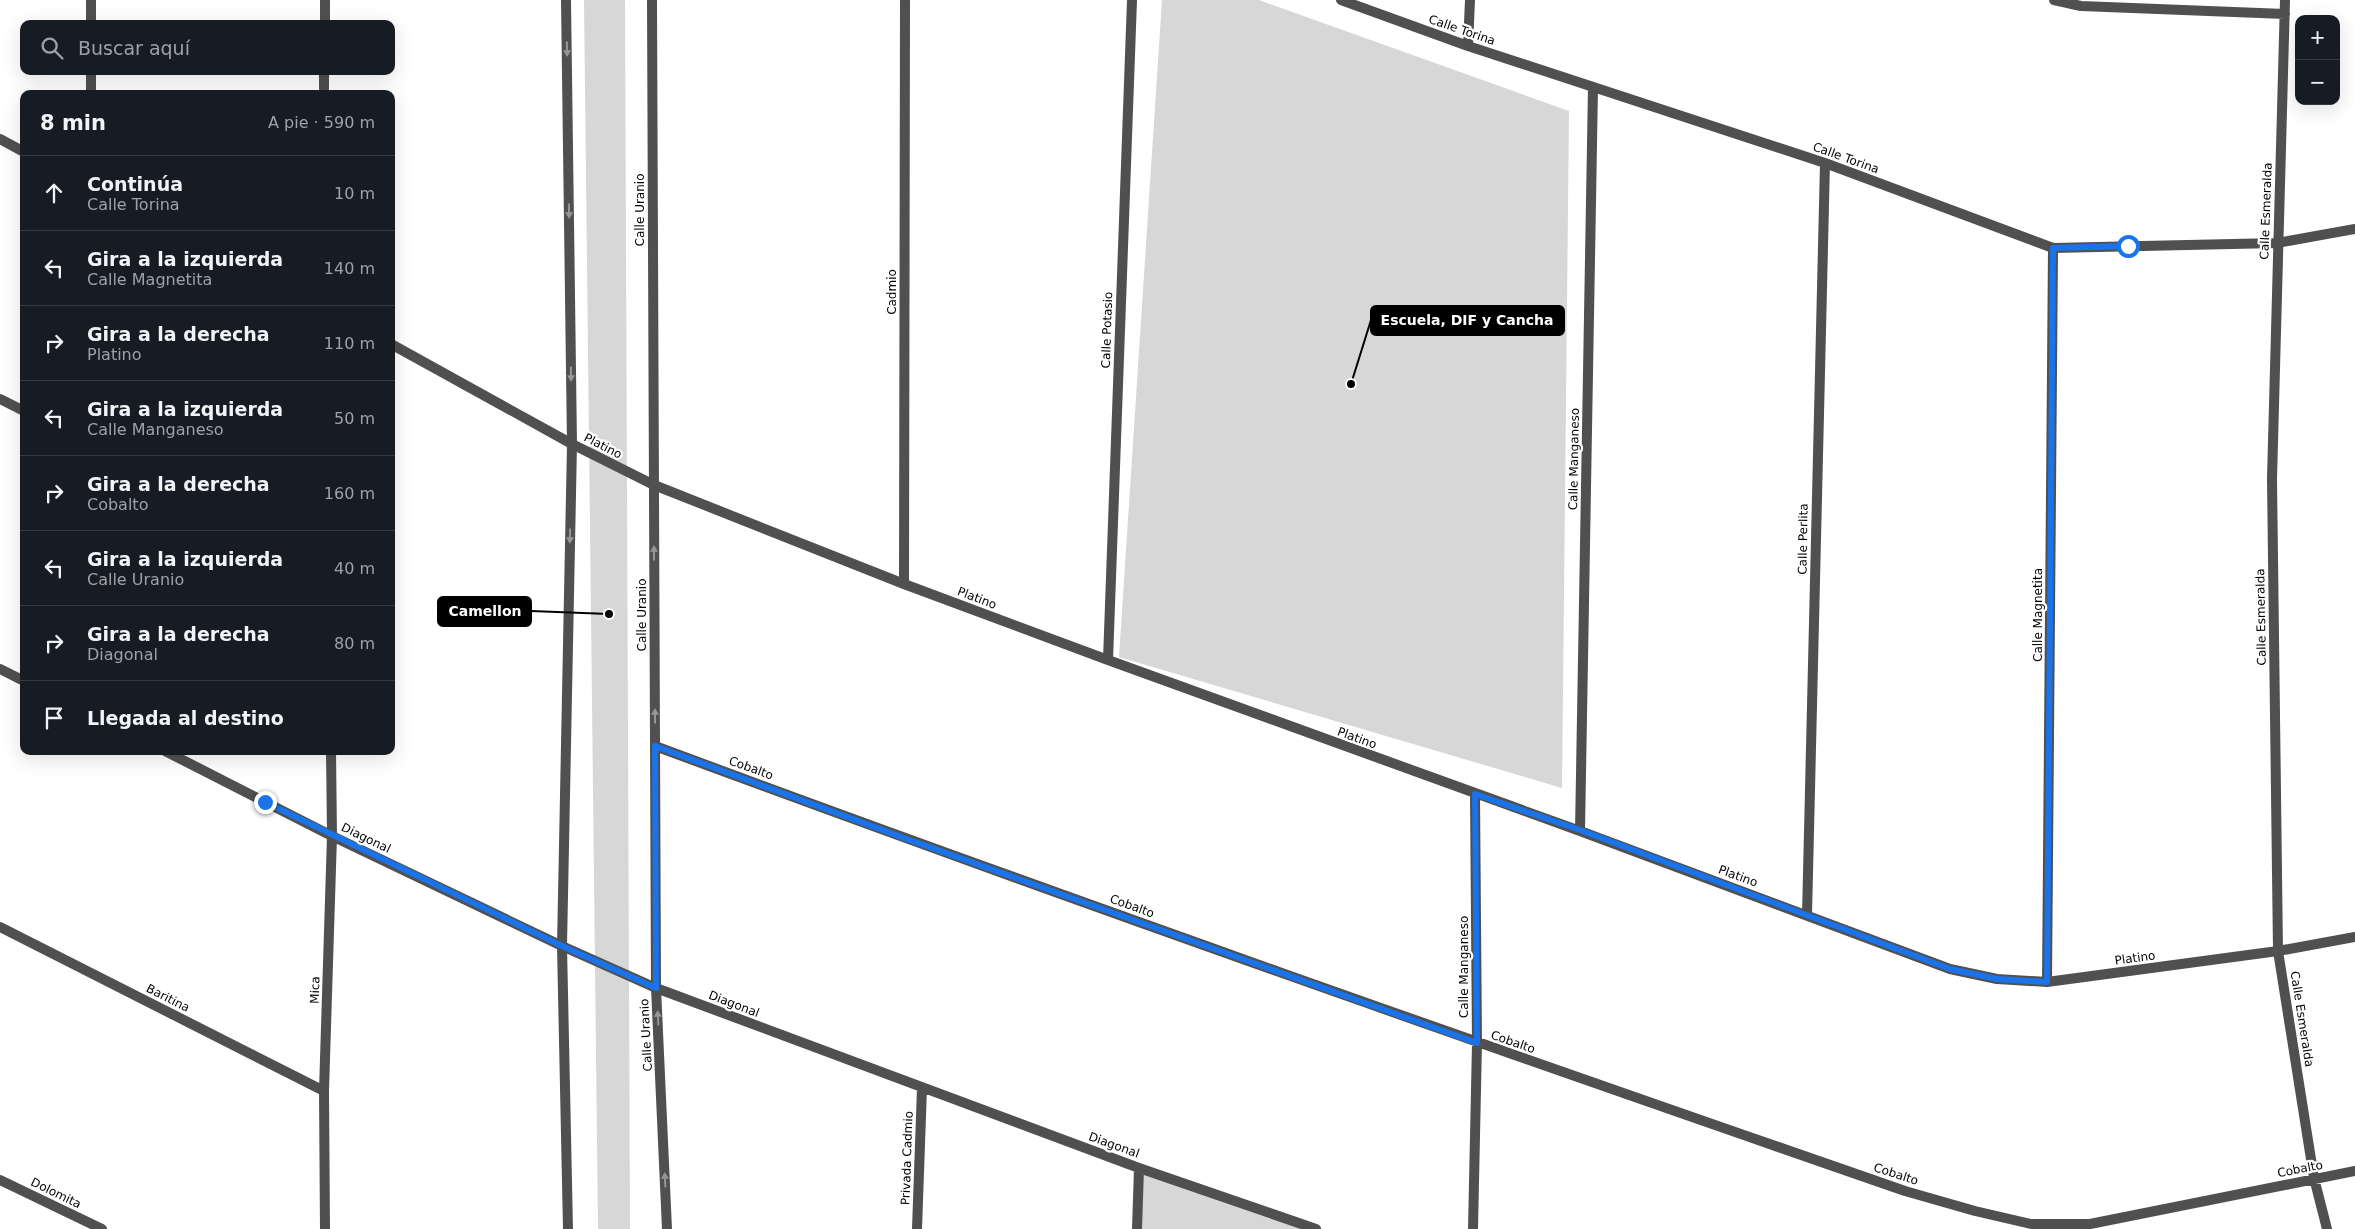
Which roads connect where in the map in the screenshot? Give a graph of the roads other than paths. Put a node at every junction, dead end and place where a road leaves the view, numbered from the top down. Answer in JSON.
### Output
{"nodes":[{"id":1,"x":91,"y":0,"type":"edge"},
{"id":2,"x":325,"y":0,"type":"edge"},
{"id":3,"x":566,"y":0,"type":"edge"},
{"id":4,"x":652,"y":0,"type":"edge"},
{"id":5,"x":905,"y":0,"type":"edge"},
{"id":6,"x":1132,"y":0,"type":"edge"},
{"id":7,"x":1341,"y":0,"type":"edge"},
{"id":8,"x":1470,"y":0,"type":"edge"},
{"id":9,"x":2054,"y":0,"type":"edge"},
{"id":10,"x":2285,"y":0,"type":"edge"},
{"id":11,"x":2285,"y":14,"type":"junction"},
{"id":12,"x":91,"y":20,"type":"edge"},
{"id":13,"x":324,"y":20,"type":"edge"},
{"id":14,"x":1468,"y":46,"type":"junction"},
{"id":15,"x":91,"y":75,"type":"edge"},
{"id":16,"x":324,"y":75,"type":"edge"},
{"id":17,"x":1593,"y":87,"type":"junction"},
{"id":18,"x":91,"y":90,"type":"edge"},
{"id":19,"x":324,"y":90,"type":"edge"},
{"id":20,"x":0,"y":140,"type":"edge"},
{"id":21,"x":20,"y":150,"type":"edge"},
{"id":22,"x":1825,"y":163,"type":"junction"},
{"id":23,"x":2355,"y":229,"type":"edge"},
{"id":24,"x":2277,"y":243,"type":"junction"},
{"id":25,"x":2053,"y":248,"type":"junction"},
{"id":26,"x":395,"y":346,"type":"edge"},
{"id":27,"x":0,"y":399,"type":"edge"},
{"id":28,"x":20,"y":409,"type":"edge"},
{"id":29,"x":572,"y":444,"type":"junction"},
{"id":30,"x":654,"y":485,"type":"junction"},
{"id":31,"x":904,"y":584,"type":"junction"},
{"id":32,"x":1108,"y":660,"type":"junction"},
{"id":33,"x":0,"y":669,"type":"edge"},
{"id":34,"x":20,"y":678,"type":"edge"},
{"id":35,"x":655,"y":746,"type":"junction"},
{"id":36,"x":173,"y":755,"type":"edge"},
{"id":37,"x":331,"y":755,"type":"edge"},
{"id":38,"x":1475,"y":794,"type":"junction"},
{"id":39,"x":1580,"y":830,"type":"junction"},
{"id":40,"x":332,"y":836,"type":"junction"},
{"id":41,"x":1807,"y":915,"type":"junction"},
{"id":42,"x":0,"y":927,"type":"edge"},
{"id":43,"x":2355,"y":937,"type":"edge"},
{"id":44,"x":562,"y":946,"type":"junction"},
{"id":45,"x":2278,"y":951,"type":"junction"},
{"id":46,"x":2047,"y":982,"type":"junction"},
{"id":47,"x":656,"y":988,"type":"junction"},
{"id":48,"x":1477,"y":1043,"type":"junction"},
{"id":49,"x":922,"y":1088,"type":"junction"},
{"id":50,"x":324,"y":1091,"type":"junction"},
{"id":51,"x":1139,"y":1168,"type":"junction"},
{"id":52,"x":2355,"y":1171,"type":"edge"},
{"id":53,"x":2314,"y":1178,"type":"junction"},
{"id":54,"x":0,"y":1180,"type":"edge"},
{"id":55,"x":102,"y":1229,"type":"edge"},
{"id":56,"x":325,"y":1229,"type":"edge"},
{"id":57,"x":568,"y":1229,"type":"edge"},
{"id":58,"x":667,"y":1229,"type":"edge"},
{"id":59,"x":917,"y":1229,"type":"edge"},
{"id":60,"x":1137,"y":1229,"type":"edge"},
{"id":61,"x":1316,"y":1229,"type":"edge"},
{"id":62,"x":1473,"y":1229,"type":"edge"},
{"id":63,"x":2327,"y":1229,"type":"edge"}],
"edges":[{"from":1,"to":12,"type":"street"},
{"from":2,"to":13,"type":"street"},
{"from":3,"to":29,"type":"street","one_way":true},
{"from":4,"to":30,"type":"street","name":"Calle Uranio"},
{"from":5,"to":31,"type":"street","name":"Cadmio"},
{"from":6,"to":32,"type":"street","name":"Calle Potasio"},
{"from":7,"to":14,"type":"street","name":"Calle Torina"},
{"from":8,"to":14,"type":"street"},
{"from":9,"to":11,"type":"street"},
{"from":10,"to":11,"type":"street","name":"Calle Esmeralda"},
{"from":11,"to":24,"type":"street","name":"Calle Esmeralda"},
{"from":14,"to":17,"type":"street","name":"Calle Torina"},
{"from":15,"to":18,"type":"street"},
{"from":16,"to":19,"type":"street"},
{"from":17,"to":22,"type":"street","name":"Calle Torina"},
{"from":17,"to":39,"type":"street","name":"Calle Manganeso"},
{"from":20,"to":21,"type":"street"},
{"from":22,"to":25,"type":"street","name":"Calle Torina"},
{"from":22,"to":41,"type":"street","name":"Calle Perlita"},
{"from":23,"to":24,"type":"street","name":"Calle Torina"},
{"from":24,"to":25,"type":"street","name":"Calle Torina"},
{"from":24,"to":45,"type":"street","name":"Calle Esmeralda"},
{"from":25,"to":46,"type":"street","name":"Calle Magnetita"},
{"from":26,"to":29,"type":"street","name":"Platino"},
{"from":27,"to":28,"type":"street"},
{"from":29,"to":30,"type":"street","name":"Platino"},
{"from":29,"to":44,"type":"street","one_way":true},
{"from":30,"to":31,"type":"street","name":"Platino"},
{"from":35,"to":30,"type":"street","name":"Calle Uranio","one_way":true},
{"from":31,"to":32,"type":"street","name":"Platino"},
{"from":32,"to":38,"type":"street","name":"Platino"},
{"from":33,"to":34,"type":"street"},
{"from":35,"to":47,"type":"street","name":"Calle Uranio"},
{"from":35,"to":48,"type":"street","name":"Cobalto"},
{"from":36,"to":40,"type":"street","name":"Diagonal"},
{"from":37,"to":40,"type":"street","name":"Mica"},
{"from":38,"to":39,"type":"street","name":"Platino"},
{"from":38,"to":48,"type":"street","name":"Calle Manganeso"},
{"from":39,"to":41,"type":"street","name":"Platino"},
{"from":40,"to":44,"type":"street","name":"Diagonal"},
{"from":40,"to":50,"type":"street","name":"Mica"},
{"from":41,"to":46,"type":"street","name":"Platino"},
{"from":42,"to":50,"type":"street","name":"Baritina"},
{"from":43,"to":45,"type":"street","name":"Platino"},
{"from":44,"to":47,"type":"street","name":"Diagonal"},
{"from":44,"to":57,"type":"street"},
{"from":45,"to":46,"type":"street","name":"Platino"},
{"from":45,"to":53,"type":"street","name":"Calle Esmeralda"},
{"from":47,"to":49,"type":"street","name":"Diagonal"},
{"from":58,"to":47,"type":"street","name":"Calle Uranio","one_way":true},
{"from":48,"to":53,"type":"street","name":"Cobalto"},
{"from":48,"to":62,"type":"street","name":"Calle Manganeso"},
{"from":49,"to":51,"type":"street","name":"Diagonal"},
{"from":49,"to":59,"type":"street","name":"Privada Cadmio"},
{"from":50,"to":56,"type":"street","name":"Mica"},
{"from":51,"to":60,"type":"street"},
{"from":51,"to":61,"type":"street","name":"Diagonal"},
{"from":52,"to":53,"type":"street","name":"Cobalto"},
{"from":53,"to":63,"type":"street","name":"Calle Esmeralda"},
{"from":54,"to":55,"type":"street","name":"Dolomita"}]}
